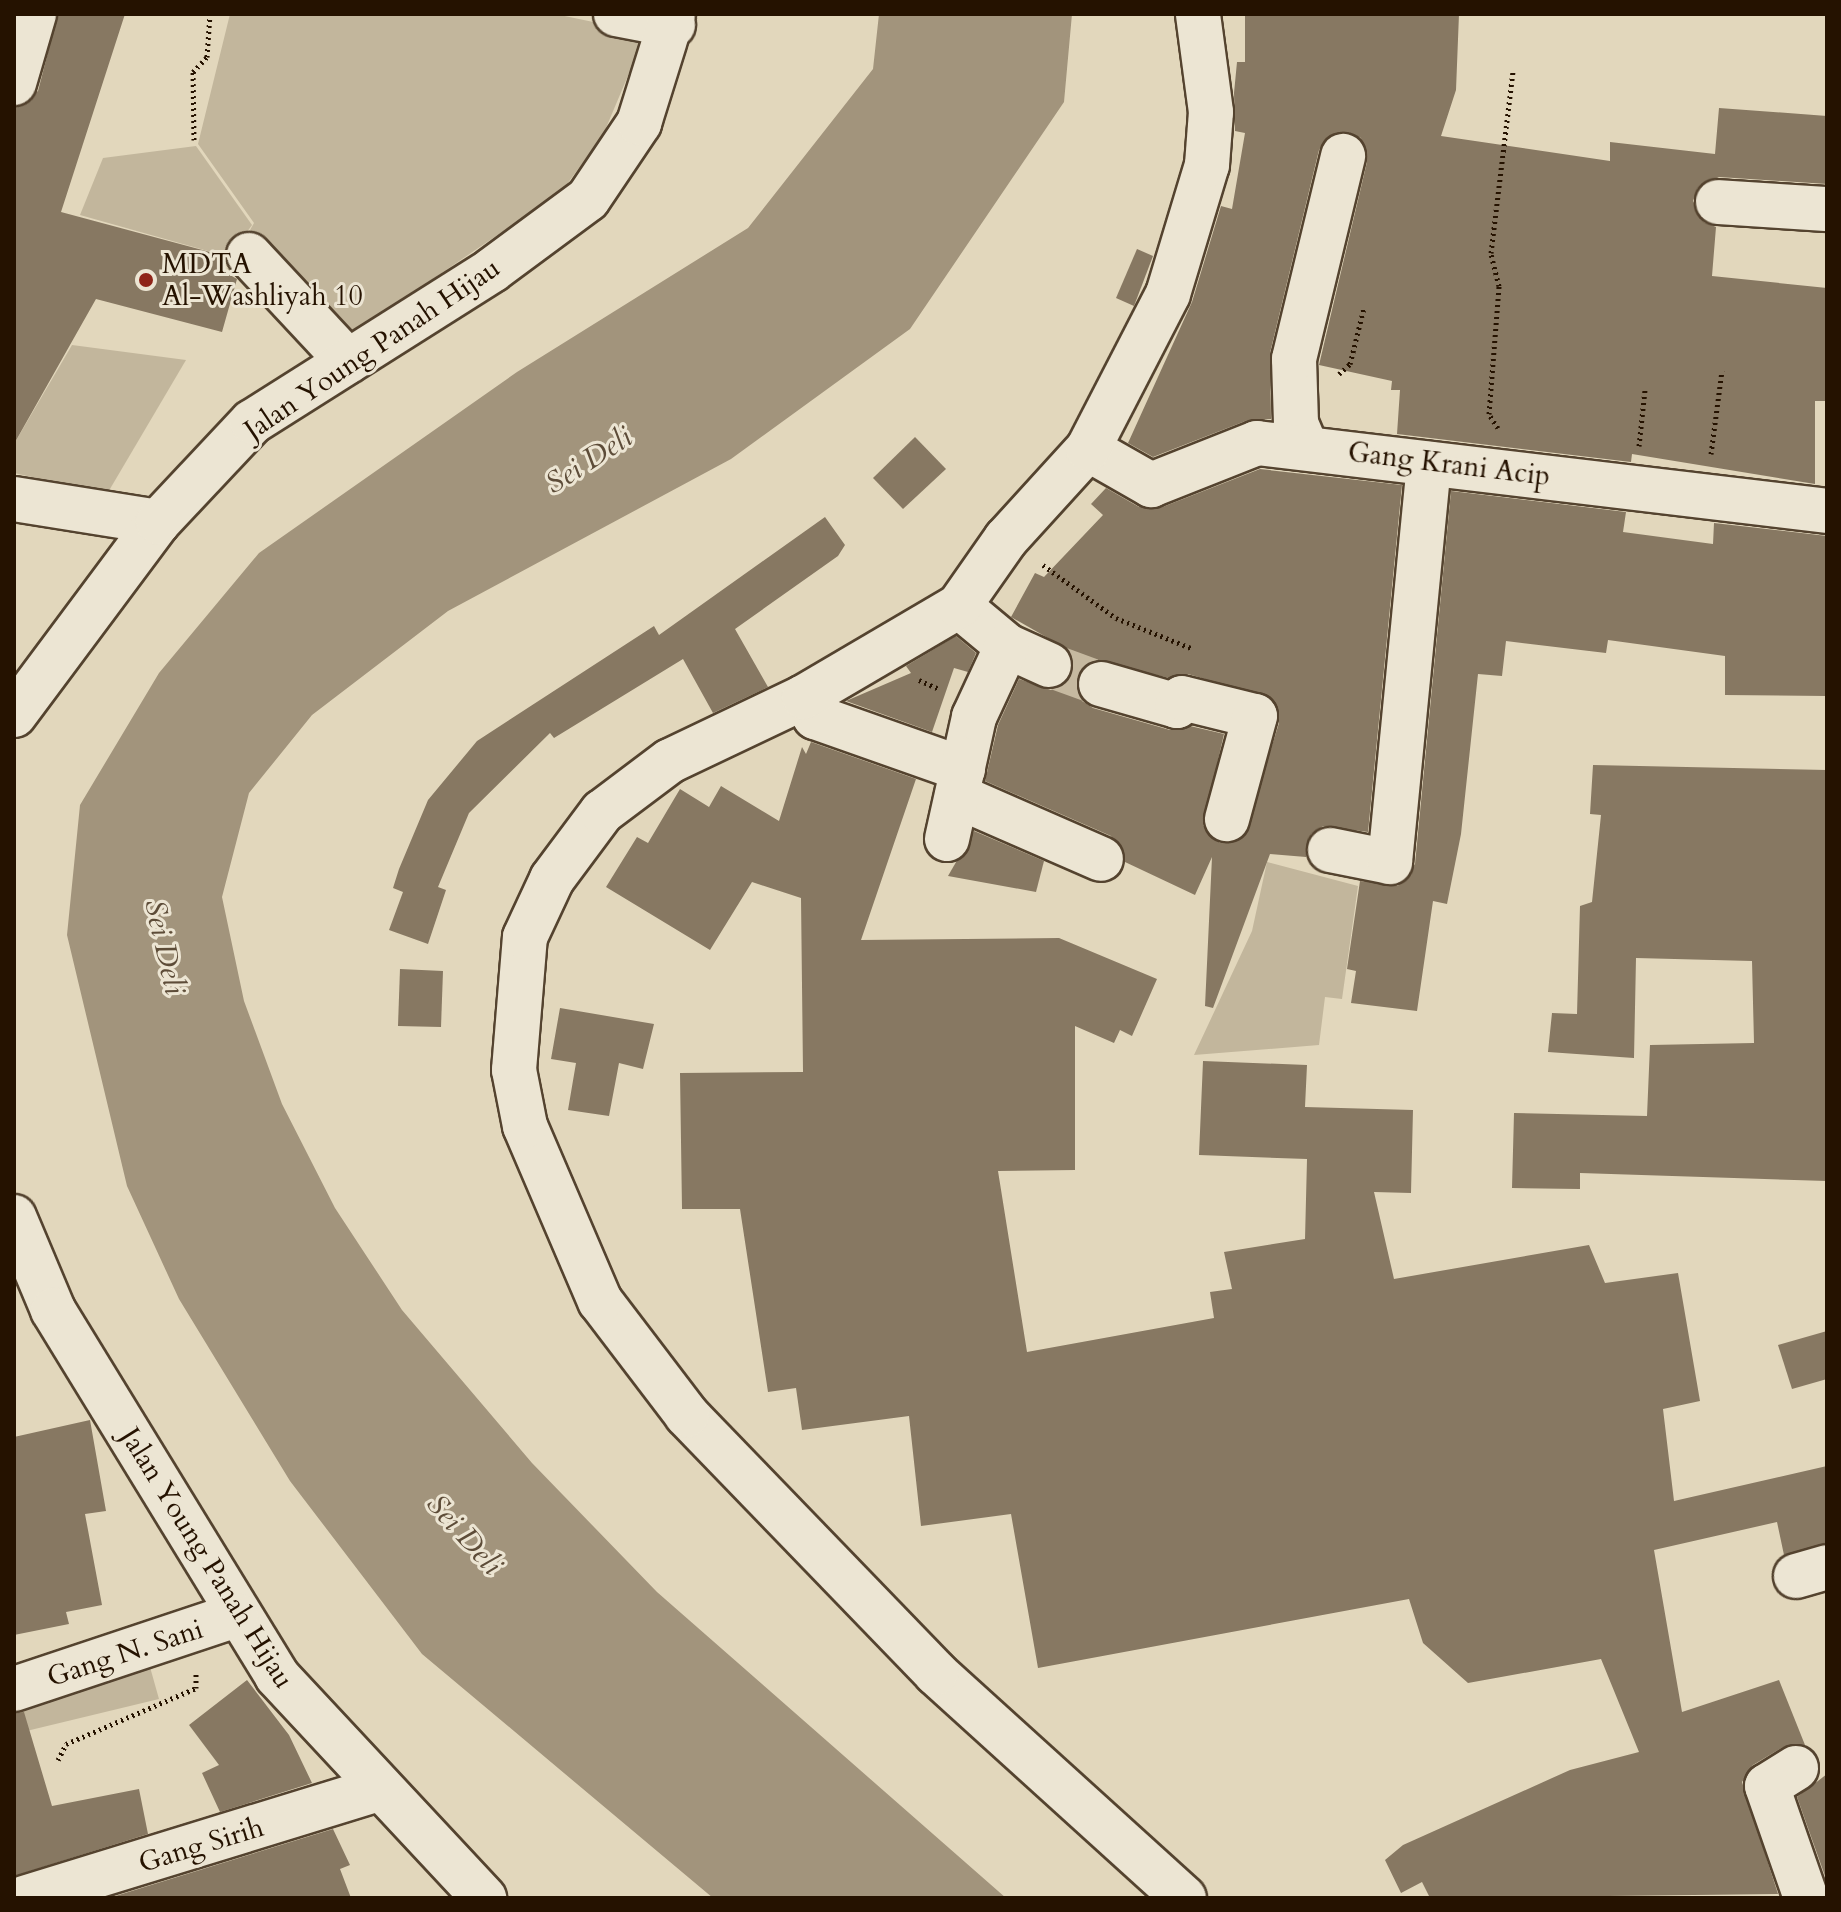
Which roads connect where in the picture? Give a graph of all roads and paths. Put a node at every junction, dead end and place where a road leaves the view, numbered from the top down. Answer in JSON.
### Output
{"nodes":[{"id":1,"x":34,"y":14,"type":"edge"},
{"id":2,"x":210,"y":14,"type":"edge"},
{"id":3,"x":616,"y":14,"type":"edge"},
{"id":4,"x":1198,"y":14,"type":"edge"},
{"id":5,"x":673,"y":20,"type":"edge"},
{"id":6,"x":1513,"y":71,"type":"dead end"},
{"id":7,"x":14,"y":83,"type":"edge"},
{"id":8,"x":194,"y":140,"type":"dead end"},
{"id":9,"x":1343,"y":156,"type":"dead end"},
{"id":10,"x":1718,"y":202,"type":"dead end"},
{"id":11,"x":1827,"y":209,"type":"edge"},
{"id":12,"x":249,"y":255,"type":"dead end"},
{"id":13,"x":348,"y":361,"type":"junction"},
{"id":14,"x":1722,"y":371,"type":"dead end"},
{"id":15,"x":1645,"y":390,"type":"dead end"},
{"id":16,"x":1306,"y":447,"type":"junction"},
{"id":17,"x":1088,"y":449,"type":"junction"},
{"id":18,"x":1429,"y":464,"type":"junction"},
{"id":19,"x":1493,"y":469,"type":"junction"},
{"id":20,"x":1634,"y":486,"type":"junction"},
{"id":21,"x":1705,"y":497,"type":"junction"},
{"id":22,"x":14,"y":499,"type":"edge"},
{"id":23,"x":1827,"y":511,"type":"edge"},
{"id":24,"x":158,"y":522,"type":"junction"},
{"id":25,"x":1006,"y":539,"type":"junction"},
{"id":26,"x":959,"y":606,"type":"junction"},
{"id":27,"x":1007,"y":646,"type":"junction"},
{"id":28,"x":1191,"y":648,"type":"dead end"},
{"id":29,"x":882,"y":655,"type":"junction"},
{"id":30,"x":1049,"y":665,"type":"tunnel mouth"},
{"id":31,"x":1101,"y":684,"type":"tunnel mouth"},
{"id":32,"x":804,"y":697,"type":"junction"},
{"id":33,"x":979,"y":708,"type":"junction"},
{"id":34,"x":14,"y":715,"type":"edge"},
{"id":35,"x":960,"y":783,"type":"junction"},
{"id":36,"x":1227,"y":819,"type":"dead end"},
{"id":37,"x":947,"y":839,"type":"dead end"},
{"id":38,"x":1330,"y":850,"type":"dead end"},
{"id":39,"x":1101,"y":859,"type":"dead end"},
{"id":40,"x":14,"y":1217,"type":"edge"},
{"id":41,"x":34,"y":1310,"type":"edge"},
{"id":42,"x":236,"y":1615,"type":"junction"},
{"id":43,"x":195,"y":1632,"type":"junction"},
{"id":44,"x":14,"y":1689,"type":"edge"},
{"id":45,"x":58,"y":1760,"type":"dead end"},
{"id":46,"x":1796,"y":1768,"type":"dead end"},
{"id":47,"x":378,"y":1789,"type":"junction"},
{"id":48,"x":24,"y":1898,"type":"edge"},
{"id":49,"x":484,"y":1898,"type":"edge"},
{"id":50,"x":1184,"y":1898,"type":"edge"},
{"id":51,"x":1806,"y":1898,"type":"edge"}],
"edges":[{"from":1,"to":7,"type":"street"},
{"from":2,"to":8,"type":"path"},
{"from":3,"to":5,"type":"street"},
{"from":4,"to":17,"type":"street"},
{"from":5,"to":13,"type":"street","name":"Jalan Young Panah Hijau"},
{"from":6,"to":19,"type":"path"},
{"from":9,"to":16,"type":"street"},
{"from":10,"to":11,"type":"street"},
{"from":12,"to":13,"type":"street"},
{"from":13,"to":24,"type":"street","name":"Jalan Young Panah Hijau"},
{"from":14,"to":21,"type":"path"},
{"from":15,"to":20,"type":"path"},
{"from":16,"to":17,"type":"street","name":"Gang Krani Acip"},
{"from":16,"to":18,"type":"street","name":"Gang Krani Acip"},
{"from":17,"to":25,"type":"street"},
{"from":18,"to":19,"type":"street","name":"Gang Krani Acip"},
{"from":18,"to":38,"type":"street"},
{"from":19,"to":20,"type":"street","name":"Gang Krani Acip"},
{"from":20,"to":21,"type":"street","name":"Gang Krani Acip"},
{"from":21,"to":23,"type":"street","name":"Gang Krani Acip"},
{"from":22,"to":24,"type":"street"},
{"from":24,"to":34,"type":"street","name":"Jalan Young Panah Hijau"},
{"from":25,"to":26,"type":"street"},
{"from":25,"to":28,"type":"path"},
{"from":26,"to":27,"type":"street"},
{"from":26,"to":29,"type":"street"},
{"from":27,"to":30,"type":"street"},
{"from":27,"to":33,"type":"street"},
{"from":29,"to":32,"type":"street"},
{"from":29,"to":33,"type":"path"},
{"from":31,"to":36,"type":"street"},
{"from":32,"to":35,"type":"street"},
{"from":32,"to":50,"type":"street"},
{"from":33,"to":35,"type":"street"},
{"from":35,"to":37,"type":"street"},
{"from":35,"to":39,"type":"street"},
{"from":40,"to":41,"type":"street","name":"Jalan Young Panah Hijau"},
{"from":41,"to":42,"type":"street","name":"Jalan Young Panah Hijau"},
{"from":42,"to":43,"type":"street","name":"Gang N. Sani"},
{"from":42,"to":47,"type":"street","name":"Jalan Young Panah Hijau"},
{"from":43,"to":44,"type":"street","name":"Gang N. Sani"},
{"from":43,"to":45,"type":"path"},
{"from":46,"to":51,"type":"street"},
{"from":47,"to":48,"type":"street","name":"Gang Sirih"},
{"from":47,"to":49,"type":"street","name":"Jalan Young Panah Hijau"}]}
